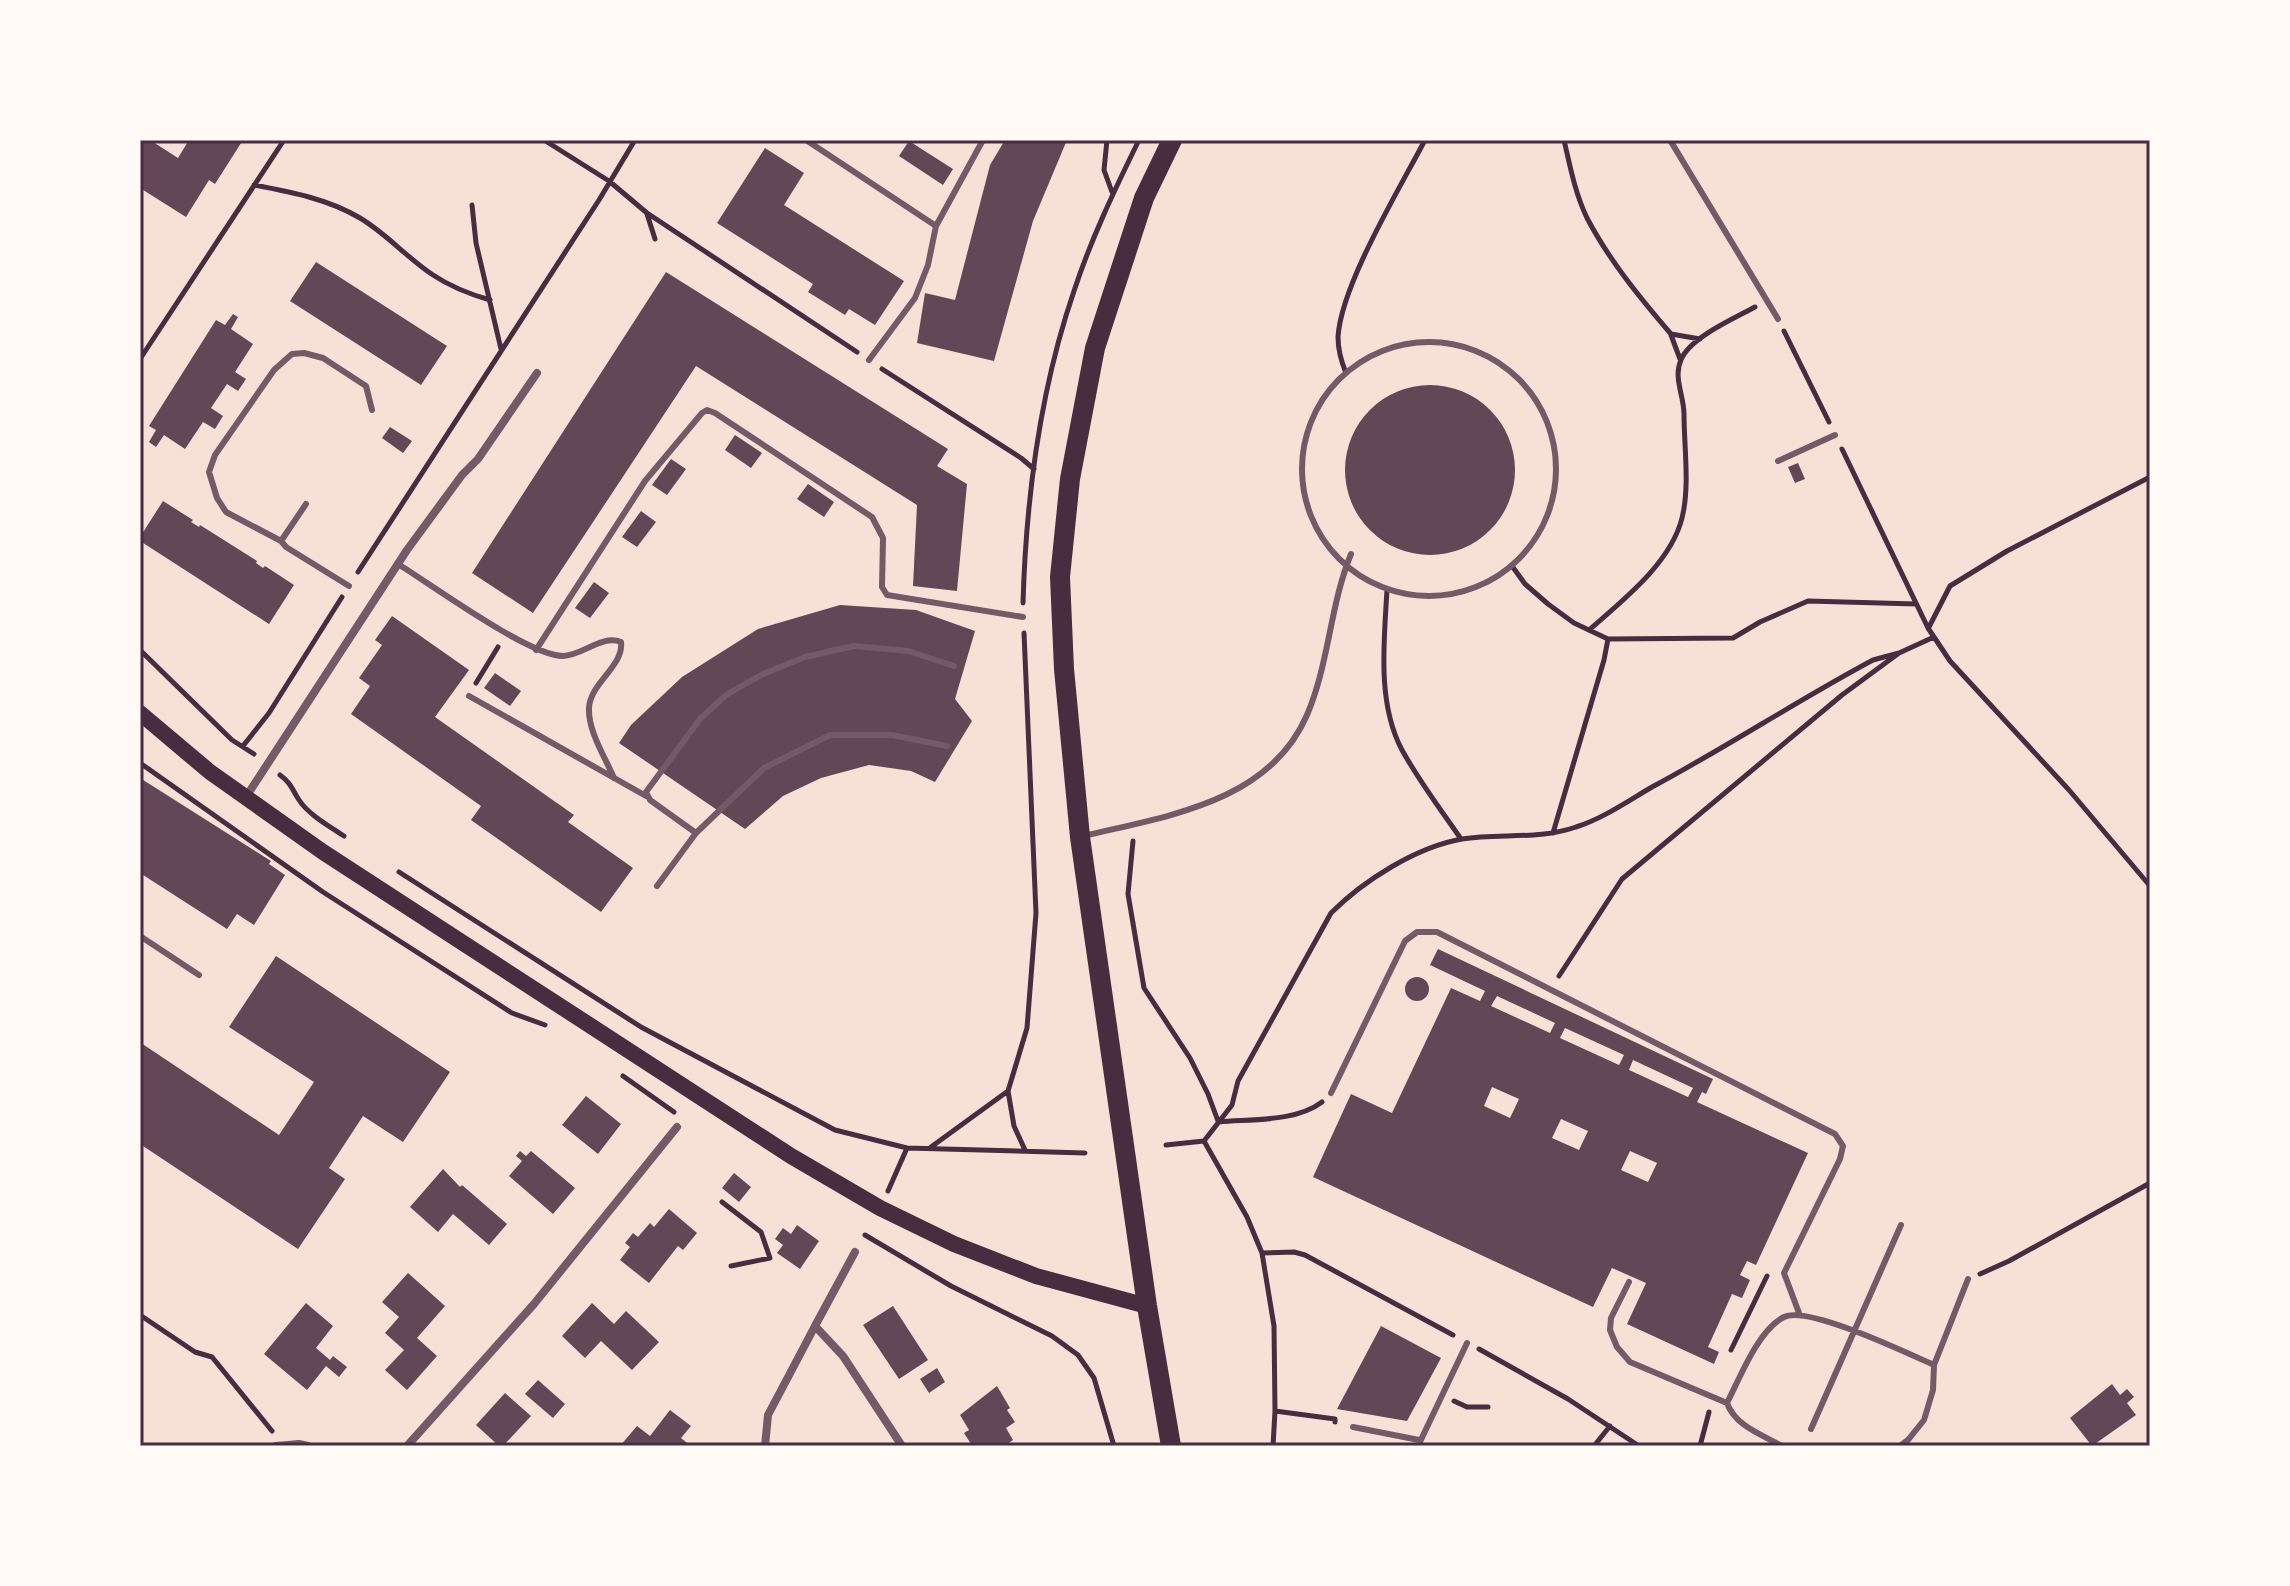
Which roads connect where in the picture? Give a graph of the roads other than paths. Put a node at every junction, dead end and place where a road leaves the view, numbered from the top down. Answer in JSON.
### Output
{"nodes":[{"id":1,"x":806,"y":140,"type":"edge"},
{"id":2,"x":983,"y":140,"type":"edge"},
{"id":3,"x":1172,"y":140,"type":"edge"},
{"id":4,"x":1179,"y":140,"type":"edge"},
{"id":5,"x":1670,"y":140,"type":"edge"},
{"id":6,"x":1144,"y":198,"type":"junction"},
{"id":7,"x":936,"y":226,"type":"junction"},
{"id":8,"x":1778,"y":319,"type":"road end"},
{"id":9,"x":869,"y":360,"type":"road end"},
{"id":10,"x":537,"y":373,"type":"dead end"},
{"id":11,"x":372,"y":410,"type":"dead end"},
{"id":12,"x":1835,"y":435,"type":"road end"},
{"id":13,"x":1778,"y":461,"type":"dead end"},
{"id":14,"x":306,"y":504,"type":"dead end"},
{"id":15,"x":281,"y":541,"type":"junction"},
{"id":16,"x":1351,"y":554,"type":"dead end"},
{"id":17,"x":398,"y":564,"type":"junction"},
{"id":18,"x":1346,"y":567,"type":"junction"},
{"id":19,"x":349,"y":586,"type":"road end"},
{"id":20,"x":1023,"y":617,"type":"road end"},
{"id":21,"x":536,"y":650,"type":"junction"},
{"id":22,"x":954,"y":666,"type":"dead end"},
{"id":23,"x":469,"y":696,"type":"road end"},
{"id":24,"x":140,"y":713,"type":"edge"},
{"id":25,"x":947,"y":746,"type":"dead end"},
{"id":26,"x":614,"y":778,"type":"junction"},
{"id":27,"x":646,"y":796,"type":"junction"},
{"id":28,"x":246,"y":797,"type":"junction"},
{"id":29,"x":696,"y":833,"type":"junction"},
{"id":30,"x":1080,"y":837,"type":"junction"},
{"id":31,"x":657,"y":886,"type":"dead end"},
{"id":32,"x":140,"y":936,"type":"edge"},
{"id":33,"x":199,"y":975,"type":"dead end"},
{"id":34,"x":1331,"y":1093,"type":"road end"},
{"id":35,"x":677,"y":1127,"type":"dead end"},
{"id":36,"x":1901,"y":1225,"type":"dead end"},
{"id":37,"x":855,"y":1252,"type":"dead end"},
{"id":38,"x":1968,"y":1279,"type":"road end"},
{"id":39,"x":1629,"y":1282,"type":"dead end"},
{"id":40,"x":1147,"y":1306,"type":"junction"},
{"id":41,"x":1799,"y":1313,"type":"junction"},
{"id":42,"x":815,"y":1326,"type":"junction"},
{"id":43,"x":1854,"y":1331,"type":"junction"},
{"id":44,"x":1467,"y":1343,"type":"dead end"},
{"id":45,"x":1934,"y":1365,"type":"junction"},
{"id":46,"x":1727,"y":1403,"type":"junction"},
{"id":47,"x":1353,"y":1427,"type":"dead end"},
{"id":48,"x":1811,"y":1429,"type":"dead end"},
{"id":49,"x":1419,"y":1443,"type":"edge"},
{"id":50,"x":280,"y":1445,"type":"edge"},
{"id":51,"x":308,"y":1446,"type":"edge"},
{"id":52,"x":407,"y":1446,"type":"edge"},
{"id":53,"x":765,"y":1446,"type":"edge"},
{"id":54,"x":902,"y":1446,"type":"edge"},
{"id":55,"x":1171,"y":1446,"type":"edge"},
{"id":56,"x":1782,"y":1446,"type":"edge"},
{"id":57,"x":1900,"y":1446,"type":"edge"}],
"edges":[{"from":1,"to":7,"type":"lane"},
{"from":2,"to":7,"type":"lane"},
{"from":3,"to":6,"type":"main road"},
{"from":4,"to":6,"type":"main road"},
{"from":5,"to":8,"type":"lane"},
{"from":6,"to":30,"type":"main road"},
{"from":7,"to":9,"type":"lane"},
{"from":10,"to":17,"type":"street"},
{"from":11,"to":15,"type":"lane"},
{"from":12,"to":13,"type":"lane"},
{"from":14,"to":15,"type":"lane"},
{"from":15,"to":19,"type":"lane"},
{"from":16,"to":18,"type":"lane"},
{"from":17,"to":21,"type":"lane"},
{"from":17,"to":28,"type":"street"},
{"from":18,"to":18,"type":"lane"},
{"from":18,"to":30,"type":"lane"},
{"from":20,"to":21,"type":"lane"},
{"from":21,"to":26,"type":"lane"},
{"from":22,"to":27,"type":"lane"},
{"from":23,"to":26,"type":"lane"},
{"from":24,"to":28,"type":"main road"},
{"from":25,"to":29,"type":"lane"},
{"from":26,"to":27,"type":"lane"},
{"from":27,"to":29,"type":"lane"},
{"from":28,"to":40,"type":"main road"},
{"from":29,"to":31,"type":"lane"},
{"from":30,"to":40,"type":"main road"},
{"from":32,"to":33,"type":"lane"},
{"from":34,"to":41,"type":"lane"},
{"from":35,"to":52,"type":"street"},
{"from":36,"to":43,"type":"lane"},
{"from":37,"to":42,"type":"street"},
{"from":38,"to":45,"type":"lane"},
{"from":39,"to":46,"type":"lane"},
{"from":40,"to":55,"type":"main road"},
{"from":41,"to":43,"type":"lane"},
{"from":41,"to":46,"type":"lane"},
{"from":42,"to":53,"type":"street"},
{"from":42,"to":54,"type":"street"},
{"from":43,"to":45,"type":"lane"},
{"from":43,"to":48,"type":"lane"},
{"from":44,"to":49,"type":"lane"},
{"from":45,"to":57,"type":"lane"},
{"from":46,"to":56,"type":"lane"},
{"from":47,"to":49,"type":"lane"},
{"from":50,"to":51,"type":"street"}]}
